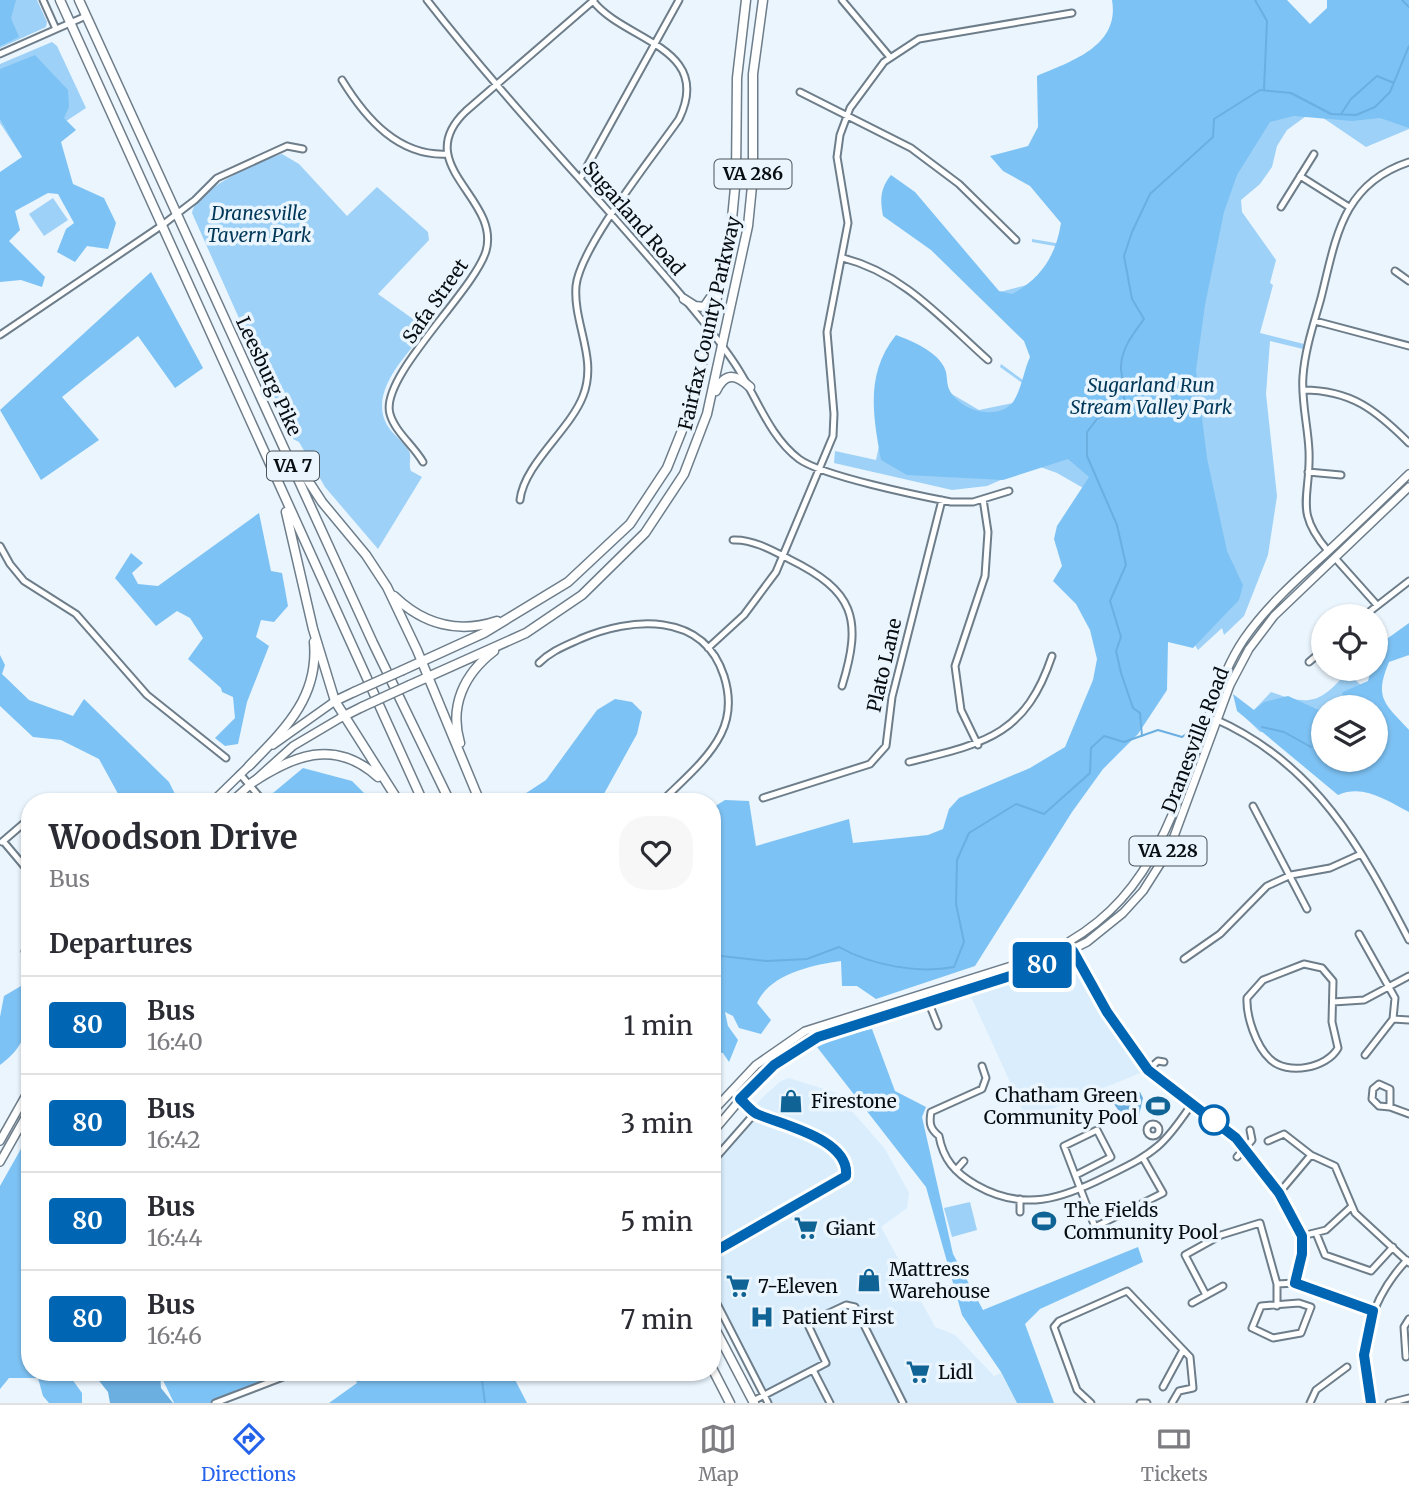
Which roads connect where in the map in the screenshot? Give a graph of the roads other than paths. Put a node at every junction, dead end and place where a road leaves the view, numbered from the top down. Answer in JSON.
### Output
{"nodes":[{"id":1,"x":43,"y":0,"type":"edge"},
{"id":2,"x":60,"y":0,"type":"edge"},
{"id":3,"x":79,"y":0,"type":"edge"},
{"id":4,"x":427,"y":0,"type":"edge"},
{"id":5,"x":679,"y":0,"type":"edge"},
{"id":6,"x":746,"y":0,"type":"edge"},
{"id":7,"x":763,"y":0,"type":"edge"},
{"id":8,"x":842,"y":0,"type":"edge"},
{"id":9,"x":594,"y":1,"type":"edge"},
{"id":10,"x":1072,"y":13,"type":"dead end"},
{"id":11,"x":86,"y":16,"type":"junction"},
{"id":12,"x":70,"y":23,"type":"junction"},
{"id":13,"x":56,"y":29,"type":"junction"},
{"id":14,"x":655,"y":44,"type":"junction"},
{"id":15,"x":0,"y":54,"type":"edge"},
{"id":16,"x":889,"y":57,"type":"junction"},
{"id":17,"x":342,"y":80,"type":"dead end"},
{"id":18,"x":497,"y":86,"type":"junction"},
{"id":19,"x":800,"y":92,"type":"dead end"},
{"id":20,"x":848,"y":114,"type":"junction"},
{"id":21,"x":303,"y":149,"type":"dead end"},
{"id":22,"x":448,"y":154,"type":"junction"},
{"id":23,"x":1314,"y":154,"type":"dead end"},
{"id":24,"x":1409,"y":162,"type":"edge"},
{"id":25,"x":1300,"y":176,"type":"junction"},
{"id":26,"x":580,"y":180,"type":"junction"},
{"id":27,"x":1281,"y":206,"type":"dead end"},
{"id":28,"x":1349,"y":207,"type":"junction"},
{"id":29,"x":177,"y":214,"type":"junction"},
{"id":30,"x":612,"y":216,"type":"junction"},
{"id":31,"x":161,"y":226,"type":"junction"},
{"id":32,"x":1016,"y":240,"type":"dead end"},
{"id":33,"x":843,"y":258,"type":"junction"},
{"id":34,"x":724,"y":267,"type":"junction"},
{"id":35,"x":1395,"y":271,"type":"dead end"},
{"id":36,"x":1409,"y":281,"type":"edge"},
{"id":37,"x":684,"y":299,"type":"junction"},
{"id":38,"x":1315,"y":321,"type":"junction"},
{"id":39,"x":710,"y":331,"type":"junction"},
{"id":40,"x":0,"y":335,"type":"edge"},
{"id":41,"x":1409,"y":345,"type":"edge"},
{"id":42,"x":723,"y":346,"type":"junction"},
{"id":43,"x":988,"y":360,"type":"dead end"},
{"id":44,"x":750,"y":387,"type":"junction"},
{"id":45,"x":1303,"y":390,"type":"junction"},
{"id":46,"x":707,"y":414,"type":"junction"},
{"id":47,"x":274,"y":425,"type":"junction"},
{"id":48,"x":1409,"y":443,"type":"edge"},
{"id":49,"x":423,"y":462,"type":"dead end"},
{"id":50,"x":271,"y":470,"type":"junction"},
{"id":51,"x":820,"y":470,"type":"junction"},
{"id":52,"x":1308,"y":472,"type":"junction"},
{"id":53,"x":1409,"y":474,"type":"edge"},
{"id":54,"x":1341,"y":475,"type":"dead end"},
{"id":55,"x":1409,"y":487,"type":"edge"},
{"id":56,"x":1009,"y":491,"type":"dead end"},
{"id":57,"x":983,"y":499,"type":"junction"},
{"id":58,"x":520,"y":500,"type":"dead end"},
{"id":59,"x":942,"y":500,"type":"junction"},
{"id":60,"x":733,"y":540,"type":"dead end"},
{"id":61,"x":0,"y":546,"type":"edge"},
{"id":62,"x":1328,"y":551,"type":"junction"},
{"id":63,"x":784,"y":556,"type":"junction"},
{"id":64,"x":1335,"y":558,"type":"junction"},
{"id":65,"x":1409,"y":581,"type":"edge"},
{"id":66,"x":387,"y":587,"type":"junction"},
{"id":67,"x":1376,"y":604,"type":"edge"},
{"id":68,"x":1378,"y":604,"type":"edge"},
{"id":69,"x":516,"y":614,"type":"junction"},
{"id":70,"x":313,"y":629,"type":"junction"},
{"id":71,"x":526,"y":633,"type":"junction"},
{"id":72,"x":708,"y":648,"type":"junction"},
{"id":73,"x":1052,"y":656,"type":"dead end"},
{"id":74,"x":422,"y":661,"type":"junction"},
{"id":75,"x":539,"y":663,"type":"dead end"},
{"id":76,"x":428,"y":677,"type":"junction"},
{"id":77,"x":842,"y":686,"type":"dead end"},
{"id":78,"x":335,"y":701,"type":"junction"},
{"id":79,"x":342,"y":717,"type":"junction"},
{"id":80,"x":1209,"y":717,"type":"junction"},
{"id":81,"x":1217,"y":720,"type":"junction"},
{"id":82,"x":978,"y":745,"type":"junction"},
{"id":83,"x":226,"y":758,"type":"dead end"},
{"id":84,"x":909,"y":762,"type":"dead end"},
{"id":85,"x":249,"y":766,"type":"junction"},
{"id":86,"x":240,"y":774,"type":"junction"},
{"id":87,"x":250,"y":784,"type":"junction"},
{"id":88,"x":475,"y":789,"type":"junction"},
{"id":89,"x":221,"y":793,"type":"edge"},
{"id":90,"x":240,"y":793,"type":"edge"},
{"id":91,"x":257,"y":793,"type":"edge"},
{"id":92,"x":392,"y":793,"type":"edge"},
{"id":93,"x":394,"y":793,"type":"edge"},
{"id":94,"x":420,"y":793,"type":"edge"},
{"id":95,"x":446,"y":793,"type":"edge"},
{"id":96,"x":477,"y":793,"type":"edge"},
{"id":97,"x":670,"y":793,"type":"edge"},
{"id":98,"x":763,"y":798,"type":"dead end"},
{"id":99,"x":1253,"y":806,"type":"dead end"},
{"id":100,"x":21,"y":826,"type":"edge"},
{"id":101,"x":1,"y":843,"type":"edge"},
{"id":102,"x":1362,"y":854,"type":"junction"},
{"id":103,"x":21,"y":864,"type":"edge"},
{"id":104,"x":1292,"y":875,"type":"junction"},
{"id":105,"x":1307,"y":909,"type":"dead end"},
{"id":106,"x":1359,"y":934,"type":"dead end"},
{"id":107,"x":1409,"y":940,"type":"edge"},
{"id":108,"x":1069,"y":943,"type":"junction"},
{"id":109,"x":1073,"y":951,"type":"junction"},
{"id":110,"x":1184,"y":959,"type":"dead end"},
{"id":111,"x":1409,"y":976,"type":"edge"},
{"id":112,"x":1390,"y":986,"type":"junction"},
{"id":113,"x":928,"y":1001,"type":"junction"},
{"id":114,"x":1333,"y":1002,"type":"junction"},
{"id":115,"x":1393,"y":1019,"type":"junction"},
{"id":116,"x":1409,"y":1020,"type":"edge"},
{"id":117,"x":938,"y":1026,"type":"dead end"},
{"id":118,"x":1365,"y":1055,"type":"dead end"},
{"id":119,"x":1164,"y":1062,"type":"dead end"},
{"id":120,"x":982,"y":1066,"type":"dead end"},
{"id":121,"x":1148,"y":1070,"type":"junction"},
{"id":122,"x":731,"y":1091,"type":"junction"},
{"id":123,"x":740,"y":1099,"type":"junction"},
{"id":124,"x":721,"y":1102,"type":"edge"},
{"id":125,"x":21,"y":1104,"type":"edge"},
{"id":126,"x":1192,"y":1104,"type":"junction"},
{"id":127,"x":1390,"y":1107,"type":"junction"},
{"id":128,"x":1409,"y":1114,"type":"edge"},
{"id":129,"x":721,"y":1122,"type":"edge"},
{"id":130,"x":21,"y":1125,"type":"edge"},
{"id":131,"x":1250,"y":1129,"type":"dead end"},
{"id":132,"x":1157,"y":1135,"type":"dead end"},
{"id":133,"x":1164,"y":1140,"type":"junction"},
{"id":134,"x":0,"y":1141,"type":"edge"},
{"id":135,"x":1268,"y":1141,"type":"dead end"},
{"id":136,"x":1246,"y":1149,"type":"junction"},
{"id":137,"x":721,"y":1152,"type":"edge"},
{"id":138,"x":1311,"y":1155,"type":"junction"},
{"id":139,"x":1237,"y":1157,"type":"dead end"},
{"id":140,"x":1143,"y":1158,"type":"junction"},
{"id":141,"x":964,"y":1161,"type":"dead end"},
{"id":142,"x":0,"y":1162,"type":"edge"},
{"id":143,"x":956,"y":1170,"type":"junction"},
{"id":144,"x":1076,"y":1175,"type":"junction"},
{"id":145,"x":1081,"y":1189,"type":"junction"},
{"id":146,"x":1279,"y":1193,"type":"junction"},
{"id":147,"x":1020,"y":1199,"type":"junction"},
{"id":148,"x":1351,"y":1207,"type":"junction"},
{"id":149,"x":1020,"y":1212,"type":"dead end"},
{"id":150,"x":1316,"y":1233,"type":"junction"},
{"id":151,"x":1302,"y":1236,"type":"junction"},
{"id":152,"x":1393,"y":1247,"type":"junction"},
{"id":153,"x":1408,"y":1260,"type":"edge"},
{"id":154,"x":1295,"y":1283,"type":"junction"},
{"id":155,"x":1277,"y":1284,"type":"junction"},
{"id":156,"x":1223,"y":1286,"type":"dead end"},
{"id":157,"x":1206,"y":1295,"type":"junction"},
{"id":158,"x":1192,"y":1303,"type":"dead end"},
{"id":159,"x":1277,"y":1306,"type":"junction"},
{"id":160,"x":721,"y":1311,"type":"edge"},
{"id":161,"x":1373,"y":1311,"type":"junction"},
{"id":162,"x":1409,"y":1319,"type":"edge"},
{"id":163,"x":721,"y":1340,"type":"edge"},
{"id":164,"x":721,"y":1342,"type":"edge"},
{"id":165,"x":1407,"y":1348,"type":"edge"},
{"id":166,"x":726,"y":1350,"type":"junction"},
{"id":167,"x":1183,"y":1350,"type":"junction"},
{"id":168,"x":1406,"y":1357,"type":"dead end"},
{"id":169,"x":1347,"y":1367,"type":"dead end"},
{"id":170,"x":813,"y":1370,"type":"junction"},
{"id":171,"x":272,"y":1381,"type":"edge"},
{"id":172,"x":719,"y":1381,"type":"edge"},
{"id":173,"x":764,"y":1395,"type":"junction"},
{"id":174,"x":1409,"y":1398,"type":"edge"},
{"id":175,"x":1173,"y":1400,"type":"edge"},
{"id":176,"x":753,"y":1402,"type":"edge"},
{"id":177,"x":215,"y":1403,"type":"edge"},
{"id":178,"x":730,"y":1403,"type":"edge"},
{"id":179,"x":768,"y":1403,"type":"edge"},
{"id":180,"x":830,"y":1403,"type":"edge"},
{"id":181,"x":903,"y":1403,"type":"edge"},
{"id":182,"x":1091,"y":1403,"type":"edge"},
{"id":183,"x":1140,"y":1403,"type":"edge"},
{"id":184,"x":1147,"y":1403,"type":"edge"},
{"id":185,"x":1310,"y":1403,"type":"edge"},
{"id":186,"x":1371,"y":1403,"type":"edge"},
{"id":187,"x":1389,"y":1403,"type":"edge"}],
"edges":[{"from":1,"to":13,"type":"street"},
{"from":2,"to":12,"type":"highway","name":"Leesburg Pike","number":"VA 7"},
{"from":3,"to":11,"type":"highway","name":"Leesburg Pike","number":"VA 7"},
{"from":4,"to":18,"type":"street","name":"Sugarland Road"},
{"from":5,"to":14,"type":"street"},
{"from":6,"to":34,"type":"highway","name":"Fairfax County Parkway","number":"VA 286"},
{"from":7,"to":42,"type":"highway","name":"Fairfax County Parkway","number":"VA 286"},
{"from":8,"to":16,"type":"street"},
{"from":9,"to":14,"type":"street"},
{"from":9,"to":18,"type":"street"},
{"from":10,"to":16,"type":"street"},
{"from":11,"to":12,"type":"street"},
{"from":11,"to":29,"type":"highway","name":"Leesburg Pike","number":"VA 7"},
{"from":12,"to":13,"type":"street"},
{"from":12,"to":31,"type":"highway","name":"Leesburg Pike","number":"VA 7"},
{"from":13,"to":15,"type":"street"},
{"from":14,"to":26,"type":"street"},
{"from":14,"to":30,"type":"street"},
{"from":16,"to":20,"type":"street"},
{"from":17,"to":22,"type":"street"},
{"from":18,"to":22,"type":"street"},
{"from":18,"to":26,"type":"street","name":"Sugarland Road"},
{"from":19,"to":20,"type":"street"},
{"from":20,"to":32,"type":"street"},
{"from":20,"to":33,"type":"street"},
{"from":21,"to":29,"type":"street"},
{"from":22,"to":49,"type":"street","name":"Safa Street"},
{"from":23,"to":25,"type":"street"},
{"from":24,"to":28,"type":"street"},
{"from":25,"to":27,"type":"street"},
{"from":25,"to":28,"type":"street"},
{"from":26,"to":30,"type":"street","name":"Sugarland Road"},
{"from":28,"to":38,"type":"street"},
{"from":29,"to":31,"type":"street"},
{"from":29,"to":47,"type":"highway","name":"Leesburg Pike","number":"VA 7"},
{"from":30,"to":37,"type":"street","name":"Sugarland Road"},
{"from":30,"to":58,"type":"street"},
{"from":31,"to":40,"type":"street"},
{"from":31,"to":50,"type":"highway","name":"Leesburg Pike","number":"VA 7"},
{"from":33,"to":43,"type":"street"},
{"from":33,"to":51,"type":"street"},
{"from":34,"to":37,"type":"highway"},
{"from":34,"to":39,"type":"highway","name":"Fairfax County Parkway","number":"VA 286"},
{"from":35,"to":36,"type":"street"},
{"from":37,"to":39,"type":"street","name":"Sugarland Road"},
{"from":38,"to":41,"type":"street"},
{"from":38,"to":45,"type":"street"},
{"from":39,"to":42,"type":"street","name":"Sugarland Road"},
{"from":39,"to":69,"type":"highway","name":"Fairfax County Parkway","number":"VA 286"},
{"from":42,"to":44,"type":"street","name":"Sugarland Road"},
{"from":42,"to":46,"type":"highway","name":"Fairfax County Parkway","number":"VA 286"},
{"from":44,"to":46,"type":"highway"},
{"from":44,"to":51,"type":"street","name":"Sugarland Road"},
{"from":45,"to":48,"type":"street"},
{"from":45,"to":52,"type":"street"},
{"from":46,"to":71,"type":"highway","name":"Fairfax County Parkway","number":"VA 286"},
{"from":47,"to":66,"type":"highway"},
{"from":47,"to":95,"type":"highway","name":"Leesburg Pike","number":"VA 7"},
{"from":50,"to":70,"type":"highway"},
{"from":50,"to":94,"type":"highway","name":"Leesburg Pike","number":"VA 7"},
{"from":51,"to":59,"type":"street","name":"Sugarland Road"},
{"from":51,"to":63,"type":"street"},
{"from":52,"to":54,"type":"street"},
{"from":52,"to":62,"type":"street"},
{"from":53,"to":62,"type":"main road","name":"Dranesville Road","number":"VA 228"},
{"from":55,"to":64,"type":"main road","name":"Dranesville Road","number":"VA 228"},
{"from":56,"to":57,"type":"street","name":"Sugarland Road"},
{"from":57,"to":59,"type":"street","name":"Sugarland Road"},
{"from":57,"to":82,"type":"street"},
{"from":59,"to":98,"type":"street","name":"Plato Lane"},
{"from":60,"to":63,"type":"street"},
{"from":61,"to":83,"type":"street"},
{"from":62,"to":80,"type":"main road","name":"Dranesville Road","number":"VA 228"},
{"from":63,"to":72,"type":"street"},
{"from":63,"to":77,"type":"street"},
{"from":64,"to":67,"type":"street"},
{"from":64,"to":81,"type":"main road","name":"Dranesville Road","number":"VA 228"},
{"from":65,"to":68,"type":"street"},
{"from":66,"to":69,"type":"highway"},
{"from":66,"to":74,"type":"highway"},
{"from":69,"to":74,"type":"highway","name":"Fairfax County Parkway","number":"VA 286"},
{"from":70,"to":78,"type":"highway"},
{"from":70,"to":85,"type":"highway"},
{"from":71,"to":76,"type":"highway","name":"Fairfax County Parkway","number":"VA 286"},
{"from":71,"to":88,"type":"highway"},
{"from":72,"to":75,"type":"street"},
{"from":72,"to":97,"type":"street"},
{"from":73,"to":82,"type":"street"},
{"from":74,"to":76,"type":"highway"},
{"from":74,"to":78,"type":"highway","name":"Fairfax County Parkway","number":"VA 286","bridge":true},
{"from":76,"to":79,"type":"highway","name":"Fairfax County Parkway","number":"VA 286","bridge":true},
{"from":76,"to":88,"type":"highway"},
{"from":78,"to":79,"type":"highway"},
{"from":78,"to":85,"type":"main road"},
{"from":79,"to":87,"type":"main road"},
{"from":79,"to":93,"type":"highway"},
{"from":80,"to":81,"type":"street"},
{"from":80,"to":108,"type":"main road","name":"Dranesville Road","number":"VA 228"},
{"from":81,"to":102,"type":"street"},
{"from":81,"to":109,"type":"main road","name":"Dranesville Road","number":"VA 228"},
{"from":82,"to":84,"type":"street"},
{"from":85,"to":86,"type":"main road"},
{"from":86,"to":87,"type":"street"},
{"from":86,"to":89,"type":"main road"},
{"from":87,"to":90,"type":"main road"},
{"from":87,"to":91,"type":"street"},
{"from":87,"to":92,"type":"highway"},
{"from":88,"to":96,"type":"highway"},
{"from":99,"to":104,"type":"street"},
{"from":100,"to":101,"type":"street"},
{"from":101,"to":103,"type":"street"},
{"from":102,"to":104,"type":"street"},
{"from":102,"to":107,"type":"street"},
{"from":104,"to":105,"type":"street"},
{"from":104,"to":110,"type":"street"},
{"from":106,"to":112,"type":"street"},
{"from":108,"to":109,"type":"street"},
{"from":108,"to":122,"type":"main road","name":"Dranesville Road","number":"VA 228"},
{"from":109,"to":113,"type":"main road","name":"Dranesville Road","number":"VA 228"},
{"from":109,"to":121,"type":"street"},
{"from":111,"to":112,"type":"street"},
{"from":112,"to":114,"type":"street"},
{"from":112,"to":115,"type":"street"},
{"from":113,"to":117,"type":"street"},
{"from":113,"to":123,"type":"main road","name":"Dranesville Road","number":"VA 228"},
{"from":114,"to":114,"type":"street"},
{"from":115,"to":116,"type":"street"},
{"from":115,"to":118,"type":"street"},
{"from":119,"to":121,"type":"street"},
{"from":120,"to":143,"type":"street"},
{"from":121,"to":126,"type":"street"},
{"from":122,"to":123,"type":"street"},
{"from":122,"to":124,"type":"main road","name":"Dranesville Road","number":"VA 228"},
{"from":123,"to":129,"type":"main road","name":"Dranesville Road","number":"VA 228"},
{"from":123,"to":137,"type":"street"},
{"from":125,"to":134,"type":"main road"},
{"from":126,"to":133,"type":"street"},
{"from":126,"to":136,"type":"street"},
{"from":127,"to":127,"type":"street"},
{"from":127,"to":128,"type":"street"},
{"from":130,"to":142,"type":"main road"},
{"from":131,"to":136,"type":"street"},
{"from":132,"to":133,"type":"street"},
{"from":133,"to":140,"type":"street"},
{"from":135,"to":138,"type":"street"},
{"from":136,"to":139,"type":"street"},
{"from":136,"to":146,"type":"street"},
{"from":138,"to":146,"type":"street"},
{"from":138,"to":148,"type":"street"},
{"from":140,"to":145,"type":"street"},
{"from":140,"to":145,"type":"street"},
{"from":141,"to":143,"type":"street"},
{"from":143,"to":147,"type":"street"},
{"from":144,"to":144,"type":"street"},
{"from":144,"to":145,"type":"street"},
{"from":145,"to":147,"type":"street"},
{"from":146,"to":151,"type":"street"},
{"from":147,"to":149,"type":"street"},
{"from":148,"to":150,"type":"street"},
{"from":148,"to":152,"type":"street"},
{"from":150,"to":151,"type":"street"},
{"from":150,"to":152,"type":"street"},
{"from":151,"to":154,"type":"street"},
{"from":152,"to":153,"type":"street"},
{"from":153,"to":161,"type":"street"},
{"from":154,"to":155,"type":"street"},
{"from":154,"to":161,"type":"street"},
{"from":155,"to":157,"type":"street"},
{"from":155,"to":159,"type":"street"},
{"from":156,"to":157,"type":"street"},
{"from":157,"to":158,"type":"street"},
{"from":159,"to":159,"type":"street"},
{"from":160,"to":173,"type":"street"},
{"from":161,"to":186,"type":"street"},
{"from":162,"to":165,"type":"street"},
{"from":163,"to":166,"type":"highway"},
{"from":164,"to":166,"type":"highway"},
{"from":165,"to":168,"type":"street"},
{"from":166,"to":176,"type":"highway"},
{"from":167,"to":175,"type":"street"},
{"from":167,"to":175,"type":"street"},
{"from":167,"to":182,"type":"street"},
{"from":169,"to":185,"type":"street"},
{"from":170,"to":173,"type":"street"},
{"from":170,"to":180,"type":"street"},
{"from":170,"to":181,"type":"street"},
{"from":171,"to":177,"type":"street"},
{"from":172,"to":178,"type":"highway"},
{"from":173,"to":176,"type":"street"},
{"from":173,"to":179,"type":"street"},
{"from":174,"to":187,"type":"street"},
{"from":183,"to":184,"type":"street"}]}
